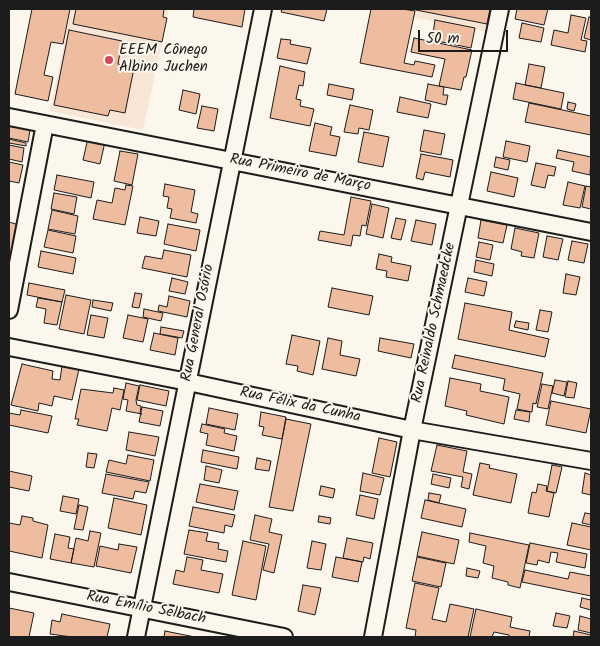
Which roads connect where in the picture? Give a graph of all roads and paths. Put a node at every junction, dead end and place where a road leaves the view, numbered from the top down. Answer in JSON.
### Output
{"nodes":[{"id":1,"x":263,"y":9,"type":"edge"},
{"id":2,"x":500,"y":9,"type":"edge"},
{"id":3,"x":9,"y":116,"type":"edge"},
{"id":4,"x":45,"y":124,"type":"junction"},
{"id":5,"x":232,"y":161,"type":"junction"},
{"id":6,"x":459,"y":206,"type":"junction"},
{"id":7,"x":591,"y":232,"type":"edge"},
{"id":8,"x":9,"y":310,"type":"edge"},
{"id":9,"x":9,"y":347,"type":"edge"},
{"id":10,"x":188,"y":382,"type":"junction"},
{"id":11,"x":412,"y":430,"type":"junction"},
{"id":12,"x":591,"y":461,"type":"edge"},
{"id":13,"x":9,"y":582,"type":"edge"},
{"id":14,"x":142,"y":608,"type":"junction"},
{"id":15,"x":136,"y":637,"type":"edge"},
{"id":16,"x":284,"y":637,"type":"edge"},
{"id":17,"x":373,"y":637,"type":"edge"}],
"edges":[{"from":1,"to":5,"type":"street","name":"Rua General Osório"},
{"from":2,"to":6,"type":"street","name":"Rua Reinaldo Schmaedcke"},
{"from":3,"to":4,"type":"street","name":"Rua Primeiro de Março"},
{"from":4,"to":5,"type":"street","name":"Rua Primeiro de Março"},
{"from":4,"to":8,"type":"street"},
{"from":5,"to":6,"type":"street","name":"Rua Primeiro de Março"},
{"from":5,"to":10,"type":"street","name":"Rua General Osório"},
{"from":6,"to":7,"type":"street","name":"Rua Primeiro de Março"},
{"from":6,"to":11,"type":"street","name":"Rua Reinaldo Schmaedcke"},
{"from":9,"to":10,"type":"street","name":"Rua Félix da Cunha"},
{"from":10,"to":11,"type":"street","name":"Rua Félix da Cunha"},
{"from":10,"to":14,"type":"street","name":"Rua General Osório"},
{"from":11,"to":12,"type":"street","name":"Rua Félix da Cunha"},
{"from":11,"to":17,"type":"street","name":"Rua Reinaldo Schmaedcke"},
{"from":13,"to":14,"type":"street","name":"Rua Emílio Selbach"},
{"from":14,"to":15,"type":"street","name":"Rua General Osório"},
{"from":14,"to":16,"type":"street","name":"Rua Emílio Selbach"}]}
